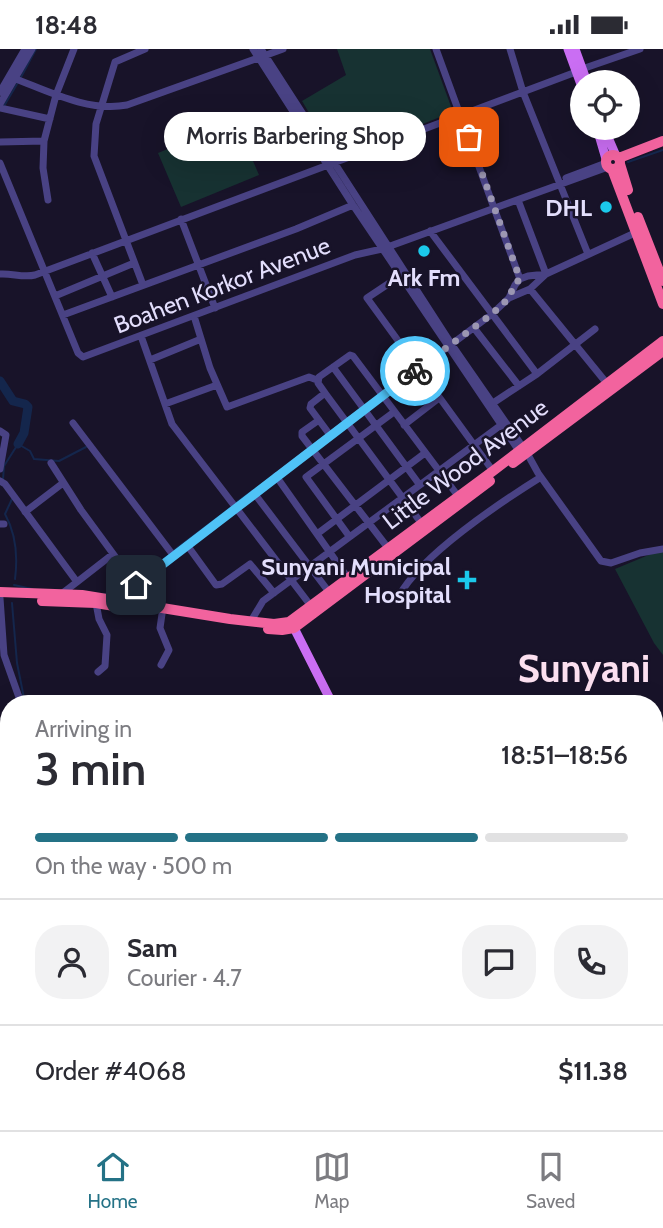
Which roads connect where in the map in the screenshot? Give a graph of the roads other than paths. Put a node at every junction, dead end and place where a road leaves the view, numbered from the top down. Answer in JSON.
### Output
{"nodes":[{"id":1,"x":25,"y":49,"type":"edge"},
{"id":2,"x":32,"y":49,"type":"edge"},
{"id":3,"x":74,"y":49,"type":"edge"},
{"id":4,"x":145,"y":49,"type":"edge"},
{"id":5,"x":253,"y":49,"type":"edge"},
{"id":6,"x":283,"y":49,"type":"edge"},
{"id":7,"x":436,"y":49,"type":"edge"},
{"id":8,"x":510,"y":49,"type":"edge"},
{"id":9,"x":568,"y":49,"type":"edge"},
{"id":10,"x":575,"y":49,"type":"edge"},
{"id":11,"x":640,"y":49,"type":"edge"},
{"id":12,"x":262,"y":54,"type":"edge"},
{"id":13,"x":578,"y":70,"type":"edge"},
{"id":14,"x":579,"y":70,"type":"edge"},
{"id":15,"x":582,"y":70,"type":"edge"},
{"id":16,"x":570,"y":74,"type":"edge"},
{"id":17,"x":16,"y":79,"type":"junction"},
{"id":18,"x":0,"y":92,"type":"edge"},
{"id":19,"x":523,"y":92,"type":"junction"},
{"id":20,"x":56,"y":95,"type":"junction"},
{"id":21,"x":0,"y":106,"type":"edge"},
{"id":22,"x":101,"y":107,"type":"junction"},
{"id":23,"x":461,"y":115,"type":"junction"},
{"id":24,"x":50,"y":119,"type":"junction"},
{"id":25,"x":603,"y":140,"type":"edge"},
{"id":26,"x":607,"y":140,"type":"edge"},
{"id":27,"x":44,"y":141,"type":"junction"},
{"id":28,"x":0,"y":142,"type":"edge"},
{"id":29,"x":663,"y":144,"type":"edge"},
{"id":30,"x":613,"y":162,"type":"junction"},
{"id":31,"x":0,"y":163,"type":"edge"},
{"id":32,"x":331,"y":163,"type":"junction"},
{"id":33,"x":559,"y":182,"type":"junction"},
{"id":34,"x":48,"y":200,"type":"dead end"},
{"id":35,"x":518,"y":200,"type":"junction"},
{"id":36,"x":353,"y":205,"type":"junction"},
{"id":37,"x":494,"y":206,"type":"junction"},
{"id":38,"x":181,"y":219,"type":"junction"},
{"id":39,"x":430,"y":231,"type":"junction"},
{"id":40,"x":637,"y":232,"type":"junction"},
{"id":41,"x":126,"y":239,"type":"junction"},
{"id":42,"x":382,"y":246,"type":"junction"},
{"id":43,"x":92,"y":253,"type":"junction"},
{"id":44,"x":588,"y":254,"type":"junction"},
{"id":45,"x":134,"y":263,"type":"junction"},
{"id":46,"x":198,"y":264,"type":"junction"},
{"id":47,"x":45,"y":271,"type":"junction"},
{"id":48,"x":0,"y":274,"type":"edge"},
{"id":49,"x":546,"y":274,"type":"junction"},
{"id":50,"x":102,"y":276,"type":"junction"},
{"id":51,"x":400,"y":276,"type":"junction"},
{"id":52,"x":520,"y":279,"type":"junction"},
{"id":53,"x":663,"y":281,"type":"edge"},
{"id":54,"x":143,"y":285,"type":"junction"},
{"id":55,"x":530,"y":289,"type":"junction"},
{"id":56,"x":55,"y":296,"type":"junction"},
{"id":57,"x":112,"y":296,"type":"junction"},
{"id":58,"x":509,"y":298,"type":"junction"},
{"id":59,"x":663,"y":304,"type":"edge"},
{"id":60,"x":215,"y":308,"type":"junction"},
{"id":61,"x":492,"y":314,"type":"junction"},
{"id":62,"x":63,"y":315,"type":"junction"},
{"id":63,"x":194,"y":316,"type":"junction"},
{"id":64,"x":474,"y":328,"type":"junction"},
{"id":65,"x":595,"y":329,"type":"dead end"},
{"id":66,"x":141,"y":336,"type":"junction"},
{"id":67,"x":201,"y":339,"type":"junction"},
{"id":68,"x":663,"y":341,"type":"edge"},
{"id":69,"x":575,"y":344,"type":"junction"},
{"id":70,"x":449,"y":346,"type":"junction"},
{"id":71,"x":663,"y":351,"type":"edge"},
{"id":72,"x":150,"y":360,"type":"junction"},
{"id":73,"x":333,"y":367,"type":"junction"},
{"id":74,"x":418,"y":369,"type":"junction"},
{"id":75,"x":537,"y":374,"type":"junction"},
{"id":76,"x":317,"y":380,"type":"junction"},
{"id":77,"x":217,"y":385,"type":"junction"},
{"id":78,"x":519,"y":386,"type":"junction"},
{"id":79,"x":610,"y":387,"type":"junction"},
{"id":80,"x":325,"y":393,"type":"junction"},
{"id":81,"x":382,"y":397,"type":"junction"},
{"id":82,"x":439,"y":398,"type":"junction"},
{"id":83,"x":493,"y":403,"type":"junction"},
{"id":84,"x":165,"y":404,"type":"junction"},
{"id":85,"x":364,"y":409,"type":"junction"},
{"id":86,"x":394,"y":412,"type":"junction"},
{"id":87,"x":318,"y":420,"type":"junction"},
{"id":88,"x":74,"y":423,"type":"dead end"},
{"id":89,"x":346,"y":423,"type":"junction"},
{"id":90,"x":377,"y":425,"type":"junction"},
{"id":91,"x":404,"y":425,"type":"junction"},
{"id":92,"x":501,"y":425,"type":"junction"},
{"id":93,"x":0,"y":431,"type":"edge"},
{"id":94,"x":330,"y":435,"type":"junction"},
{"id":95,"x":358,"y":438,"type":"junction"},
{"id":96,"x":474,"y":445,"type":"junction"},
{"id":97,"x":313,"y":449,"type":"junction"},
{"id":98,"x":523,"y":452,"type":"junction"},
{"id":99,"x":425,"y":453,"type":"junction"},
{"id":100,"x":51,"y":463,"type":"dead end"},
{"id":101,"x":324,"y":464,"type":"junction"},
{"id":102,"x":407,"y":467,"type":"junction"},
{"id":103,"x":0,"y":469,"type":"edge"},
{"id":104,"x":438,"y":470,"type":"junction"},
{"id":105,"x":493,"y":471,"type":"junction"},
{"id":106,"x":276,"y":476,"type":"junction"},
{"id":107,"x":541,"y":477,"type":"junction"},
{"id":108,"x":390,"y":480,"type":"junction"},
{"id":109,"x":2,"y":482,"type":"edge"},
{"id":110,"x":63,"y":483,"type":"junction"},
{"id":111,"x":419,"y":484,"type":"junction"},
{"id":112,"x":254,"y":493,"type":"junction"},
{"id":113,"x":402,"y":496,"type":"junction"},
{"id":114,"x":454,"y":502,"type":"junction"},
{"id":115,"x":356,"y":506,"type":"junction"},
{"id":116,"x":236,"y":507,"type":"junction"},
{"id":117,"x":25,"y":512,"type":"junction"},
{"id":118,"x":440,"y":515,"type":"junction"},
{"id":119,"x":337,"y":520,"type":"junction"},
{"id":120,"x":368,"y":522,"type":"junction"},
{"id":121,"x":422,"y":524,"type":"junction"},
{"id":122,"x":317,"y":534,"type":"junction"},
{"id":123,"x":349,"y":537,"type":"junction"},
{"id":124,"x":187,"y":545,"type":"junction"},
{"id":125,"x":388,"y":548,"type":"junction"},
{"id":126,"x":663,"y":549,"type":"edge"},
{"id":127,"x":330,"y":551,"type":"junction"},
{"id":128,"x":113,"y":554,"type":"junction"},
{"id":129,"x":173,"y":555,"type":"junction"},
{"id":130,"x":310,"y":566,"type":"junction"},
{"id":131,"x":348,"y":578,"type":"junction"},
{"id":132,"x":292,"y":580,"type":"junction"},
{"id":133,"x":77,"y":582,"type":"junction"},
{"id":134,"x":136,"y":585,"type":"junction"},
{"id":135,"x":0,"y":592,"type":"edge"},
{"id":136,"x":329,"y":592,"type":"junction"},
{"id":137,"x":274,"y":593,"type":"junction"},
{"id":138,"x":60,"y":595,"type":"junction"},
{"id":139,"x":399,"y":596,"type":"dead end"},
{"id":140,"x":0,"y":599,"type":"edge"},
{"id":141,"x":113,"y":599,"type":"junction"},
{"id":142,"x":96,"y":603,"type":"junction"},
{"id":143,"x":311,"y":606,"type":"junction"},
{"id":144,"x":162,"y":614,"type":"junction"},
{"id":145,"x":251,"y":621,"type":"junction"},
{"id":146,"x":292,"y":624,"type":"junction"},
{"id":147,"x":2,"y":655,"type":"edge"},
{"id":148,"x":161,"y":665,"type":"dead end"},
{"id":149,"x":98,"y":672,"type":"dead end"},
{"id":150,"x":18,"y":695,"type":"edge"},
{"id":151,"x":328,"y":695,"type":"edge"}],
"edges":[{"from":1,"to":18,"type":"street"},
{"from":2,"to":17,"type":"street"},
{"from":3,"to":20,"type":"street"},
{"from":4,"to":22,"type":"street"},
{"from":5,"to":12,"type":"street"},
{"from":6,"to":12,"type":"street"},
{"from":7,"to":23,"type":"street"},
{"from":8,"to":19,"type":"street"},
{"from":9,"to":13,"type":"main road"},
{"from":10,"to":14,"type":"main road"},
{"from":11,"to":15,"type":"street"},
{"from":12,"to":22,"type":"street"},
{"from":12,"to":32,"type":"street"},
{"from":16,"to":19,"type":"street"},
{"from":17,"to":20,"type":"street"},
{"from":17,"to":21,"type":"street"},
{"from":19,"to":23,"type":"street"},
{"from":19,"to":33,"type":"street"},
{"from":20,"to":22,"type":"street"},
{"from":20,"to":24,"type":"street"},
{"from":21,"to":24,"type":"street"},
{"from":22,"to":41,"type":"street"},
{"from":23,"to":32,"type":"street"},
{"from":23,"to":37,"type":"street"},
{"from":24,"to":27,"type":"street"},
{"from":25,"to":30,"type":"main road"},
{"from":26,"to":30,"type":"main road"},
{"from":27,"to":28,"type":"street"},
{"from":27,"to":34,"type":"street"},
{"from":29,"to":30,"type":"highway"},
{"from":30,"to":33,"type":"street","name":"Boahen Korkor Avenue"},
{"from":30,"to":40,"type":"highway"},
{"from":30,"to":53,"type":"highway"},
{"from":31,"to":47,"type":"street"},
{"from":32,"to":36,"type":"street"},
{"from":32,"to":38,"type":"street"},
{"from":32,"to":42,"type":"street"},
{"from":33,"to":35,"type":"street","name":"Boahen Korkor Avenue"},
{"from":33,"to":37,"type":"street","name":"Boahen Korkor Avenue"},
{"from":33,"to":44,"type":"street"},
{"from":35,"to":37,"type":"street","name":"Boahen Korkor Avenue"},
{"from":35,"to":49,"type":"street"},
{"from":36,"to":42,"type":"street"},
{"from":36,"to":46,"type":"street"},
{"from":37,"to":39,"type":"street","name":"Boahen Korkor Avenue"},
{"from":37,"to":42,"type":"street","name":"Boahen Korkor Avenue"},
{"from":37,"to":52,"type":"street"},
{"from":38,"to":41,"type":"street"},
{"from":38,"to":46,"type":"street"},
{"from":39,"to":42,"type":"street","name":"Boahen Korkor Avenue"},
{"from":39,"to":61,"type":"street"},
{"from":40,"to":44,"type":"street"},
{"from":40,"to":59,"type":"highway"},
{"from":41,"to":43,"type":"street"},
{"from":41,"to":45,"type":"street"},
{"from":42,"to":51,"type":"street"},
{"from":42,"to":60,"type":"street","name":"Boahen Korkor Avenue"},
{"from":42,"to":70,"type":"street"},
{"from":43,"to":47,"type":"street"},
{"from":43,"to":50,"type":"street"},
{"from":44,"to":49,"type":"street"},
{"from":45,"to":50,"type":"street"},
{"from":45,"to":54,"type":"street"},
{"from":46,"to":54,"type":"street"},
{"from":46,"to":60,"type":"street"},
{"from":47,"to":48,"type":"street"},
{"from":47,"to":56,"type":"street"},
{"from":49,"to":52,"type":"street"},
{"from":49,"to":55,"type":"street"},
{"from":50,"to":56,"type":"street"},
{"from":50,"to":57,"type":"street"},
{"from":51,"to":70,"type":"street"},
{"from":51,"to":74,"type":"street"},
{"from":52,"to":58,"type":"street"},
{"from":54,"to":57,"type":"street"},
{"from":55,"to":58,"type":"street"},
{"from":55,"to":69,"type":"street"},
{"from":56,"to":62,"type":"street"},
{"from":57,"to":62,"type":"street"},
{"from":58,"to":61,"type":"street"},
{"from":60,"to":63,"type":"street","name":"Boahen Korkor Avenue"},
{"from":61,"to":64,"type":"street"},
{"from":61,"to":75,"type":"street"},
{"from":62,"to":66,"type":"street","name":"Boahen Korkor Avenue"},
{"from":63,"to":66,"type":"street","name":"Boahen Korkor Avenue"},
{"from":63,"to":67,"type":"street"},
{"from":64,"to":70,"type":"street"},
{"from":64,"to":78,"type":"street"},
{"from":65,"to":69,"type":"street"},
{"from":66,"to":72,"type":"street"},
{"from":67,"to":72,"type":"street"},
{"from":67,"to":77,"type":"street"},
{"from":68,"to":79,"type":"highway","name":"Little Wood Avenue"},
{"from":69,"to":75,"type":"street"},
{"from":69,"to":79,"type":"street"},
{"from":70,"to":74,"type":"street"},
{"from":70,"to":83,"type":"street"},
{"from":70,"to":92,"type":"street"},
{"from":71,"to":79,"type":"highway","name":"Little Wood Avenue"},
{"from":72,"to":84,"type":"street"},
{"from":73,"to":76,"type":"street"},
{"from":73,"to":81,"type":"street"},
{"from":73,"to":85,"type":"street"},
{"from":74,"to":81,"type":"street"},
{"from":74,"to":82,"type":"street"},
{"from":75,"to":78,"type":"street"},
{"from":76,"to":77,"type":"street"},
{"from":76,"to":80,"type":"street"},
{"from":77,"to":84,"type":"street"},
{"from":78,"to":83,"type":"street"},
{"from":79,"to":98,"type":"highway","name":"Little Wood Avenue"},
{"from":80,"to":87,"type":"street"},
{"from":80,"to":89,"type":"street"},
{"from":81,"to":85,"type":"street"},
{"from":81,"to":86,"type":"street"},
{"from":82,"to":91,"type":"street"},
{"from":82,"to":96,"type":"street"},
{"from":83,"to":98,"type":"street"},
{"from":84,"to":116,"type":"street"},
{"from":85,"to":89,"type":"street"},
{"from":85,"to":90,"type":"street"},
{"from":86,"to":90,"type":"street"},
{"from":86,"to":91,"type":"street"},
{"from":87,"to":94,"type":"street"},
{"from":87,"to":97,"type":"street"},
{"from":88,"to":129,"type":"street"},
{"from":89,"to":94,"type":"street"},
{"from":89,"to":95,"type":"street"},
{"from":90,"to":95,"type":"street"},
{"from":90,"to":102,"type":"street"},
{"from":91,"to":99,"type":"street"},
{"from":92,"to":96,"type":"street"},
{"from":92,"to":98,"type":"street"},
{"from":93,"to":103,"type":"street"},
{"from":94,"to":97,"type":"street"},
{"from":95,"to":101,"type":"street"},
{"from":95,"to":108,"type":"street"},
{"from":96,"to":104,"type":"street"},
{"from":96,"to":105,"type":"street"},
{"from":97,"to":101,"type":"street"},
{"from":97,"to":106,"type":"street"},
{"from":98,"to":105,"type":"highway","name":"Little Wood Avenue"},
{"from":98,"to":107,"type":"street"},
{"from":98,"to":114,"type":"highway","name":"Little Wood Avenue"},
{"from":99,"to":102,"type":"street"},
{"from":99,"to":104,"type":"street"},
{"from":100,"to":110,"type":"street"},
{"from":101,"to":115,"type":"street"},
{"from":101,"to":119,"type":"street"},
{"from":102,"to":108,"type":"street"},
{"from":102,"to":111,"type":"street"},
{"from":104,"to":111,"type":"street"},
{"from":104,"to":114,"type":"street"},
{"from":105,"to":114,"type":"highway","name":"Little Wood Avenue"},
{"from":106,"to":112,"type":"street"},
{"from":106,"to":122,"type":"street"},
{"from":107,"to":126,"type":"street"},
{"from":107,"to":139,"type":"street"},
{"from":108,"to":113,"type":"street"},
{"from":108,"to":115,"type":"street"},
{"from":109,"to":117,"type":"street"},
{"from":110,"to":117,"type":"street"},
{"from":110,"to":128,"type":"street"},
{"from":111,"to":113,"type":"street"},
{"from":112,"to":116,"type":"street"},
{"from":112,"to":130,"type":"street"},
{"from":113,"to":120,"type":"street"},
{"from":113,"to":121,"type":"street"},
{"from":114,"to":118,"type":"highway","name":"Little Wood Avenue"},
{"from":115,"to":119,"type":"street"},
{"from":115,"to":120,"type":"street"},
{"from":116,"to":124,"type":"street"},
{"from":116,"to":132,"type":"street"},
{"from":117,"to":133,"type":"street"},
{"from":118,"to":121,"type":"highway","name":"Little Wood Avenue"},
{"from":118,"to":146,"type":"highway","name":"Little Wood Avenue"},
{"from":119,"to":122,"type":"street"},
{"from":119,"to":123,"type":"street"},
{"from":120,"to":123,"type":"street"},
{"from":120,"to":125,"type":"street"},
{"from":121,"to":125,"type":"highway","name":"Little Wood Avenue"},
{"from":122,"to":127,"type":"street"},
{"from":123,"to":127,"type":"street"},
{"from":124,"to":129,"type":"street"},
{"from":124,"to":137,"type":"street"},
{"from":125,"to":131,"type":"highway","name":"Little Wood Avenue"},
{"from":127,"to":130,"type":"street"},
{"from":127,"to":131,"type":"street"},
{"from":128,"to":133,"type":"street"},
{"from":128,"to":134,"type":"street"},
{"from":129,"to":134,"type":"street"},
{"from":130,"to":132,"type":"street"},
{"from":130,"to":136,"type":"street"},
{"from":131,"to":136,"type":"highway","name":"Little Wood Avenue"},
{"from":132,"to":137,"type":"street"},
{"from":132,"to":143,"type":"street"},
{"from":133,"to":138,"type":"street"},
{"from":134,"to":141,"type":"street"},
{"from":135,"to":138,"type":"highway"},
{"from":136,"to":143,"type":"highway","name":"Little Wood Avenue"},
{"from":137,"to":145,"type":"street"},
{"from":138,"to":141,"type":"highway"},
{"from":140,"to":142,"type":"highway"},
{"from":140,"to":147,"type":"street"},
{"from":141,"to":145,"type":"highway"},
{"from":142,"to":144,"type":"highway"},
{"from":142,"to":149,"type":"street"},
{"from":143,"to":146,"type":"highway","name":"Little Wood Avenue"},
{"from":144,"to":146,"type":"highway"},
{"from":144,"to":148,"type":"street"},
{"from":145,"to":146,"type":"highway"},
{"from":146,"to":151,"type":"main road"},
{"from":147,"to":150,"type":"street"}]}
